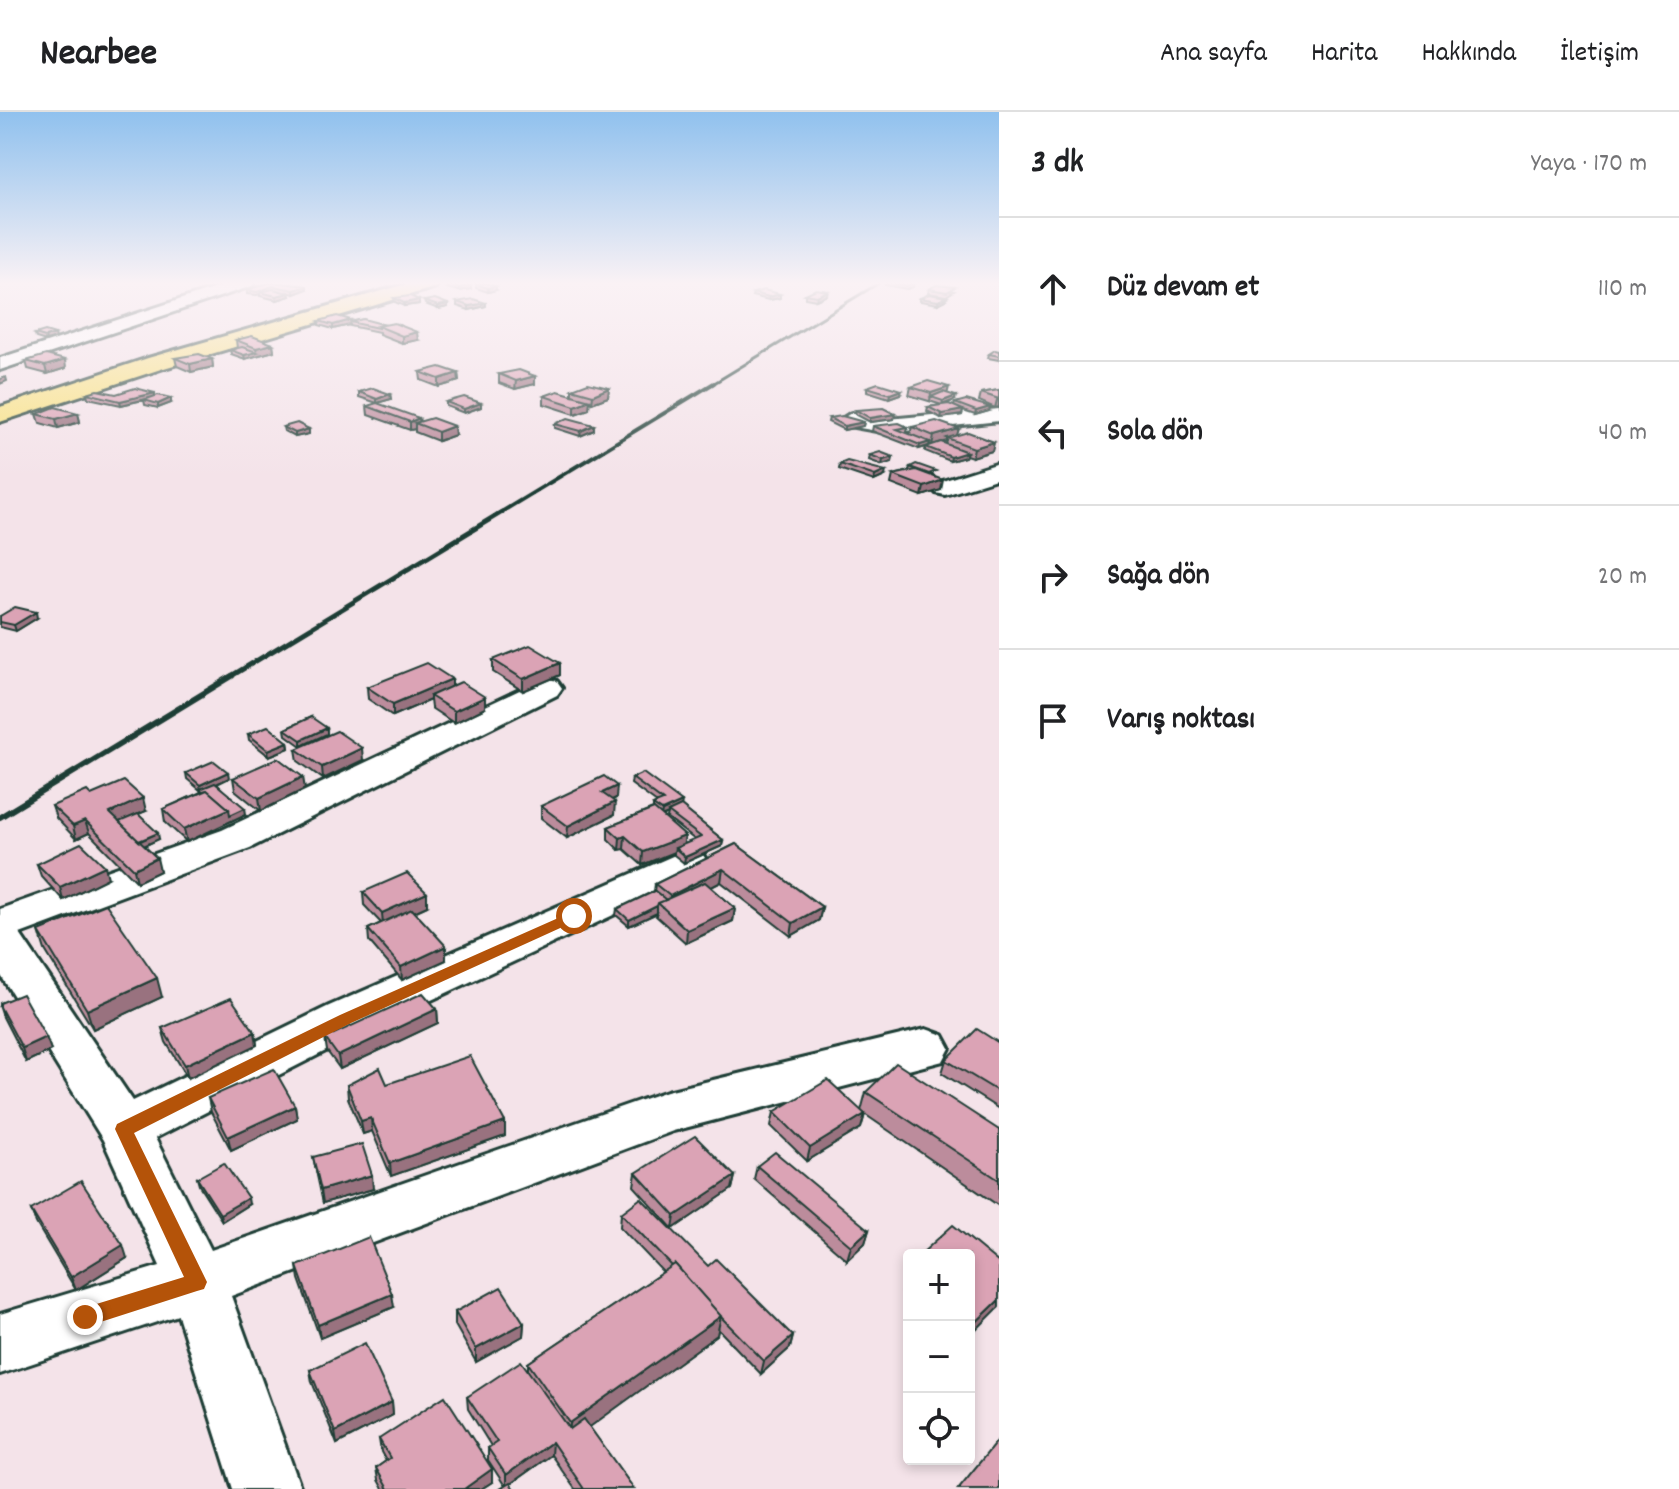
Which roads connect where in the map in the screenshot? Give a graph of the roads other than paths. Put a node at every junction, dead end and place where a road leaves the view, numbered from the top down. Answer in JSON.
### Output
{"nodes":[{"id":1,"x":51,"y":347,"type":"edge"},
{"id":2,"x":174,"y":347,"type":"edge"},
{"id":3,"x":210,"y":347,"type":"edge"},
{"id":4,"x":0,"y":364,"type":"edge"},
{"id":5,"x":0,"y":403,"type":"edge"},
{"id":6,"x":0,"y":415,"type":"edge"},
{"id":7,"x":999,"y":415,"type":"edge"},
{"id":8,"x":851,"y":420,"type":"edge"},
{"id":9,"x":999,"y":470,"type":"edge"},
{"id":10,"x":945,"y":488,"type":"edge"},
{"id":11,"x":545,"y":688,"type":"dead end"},
{"id":12,"x":689,"y":864,"type":"edge"},
{"id":13,"x":0,"y":925,"type":"edge"},
{"id":14,"x":0,"y":938,"type":"edge"},
{"id":15,"x":926,"y":1048,"type":"dead end"},
{"id":16,"x":124,"y":1129,"type":"junction"},
{"id":17,"x":197,"y":1282,"type":"junction"},
{"id":18,"x":0,"y":1344,"type":"edge"},
{"id":19,"x":267,"y":1489,"type":"edge"}],
"edges":[{"from":1,"to":4,"type":"street"},
{"from":2,"to":5,"type":"highway"},
{"from":3,"to":6,"type":"highway"},
{"from":7,"to":8,"type":"street"},
{"from":9,"to":10,"type":"street"},
{"from":11,"to":13,"type":"street"},
{"from":12,"to":16,"type":"street"},
{"from":14,"to":16,"type":"street"},
{"from":15,"to":17,"type":"street"},
{"from":16,"to":17,"type":"street"},
{"from":17,"to":18,"type":"street"},
{"from":17,"to":19,"type":"street"}]}
